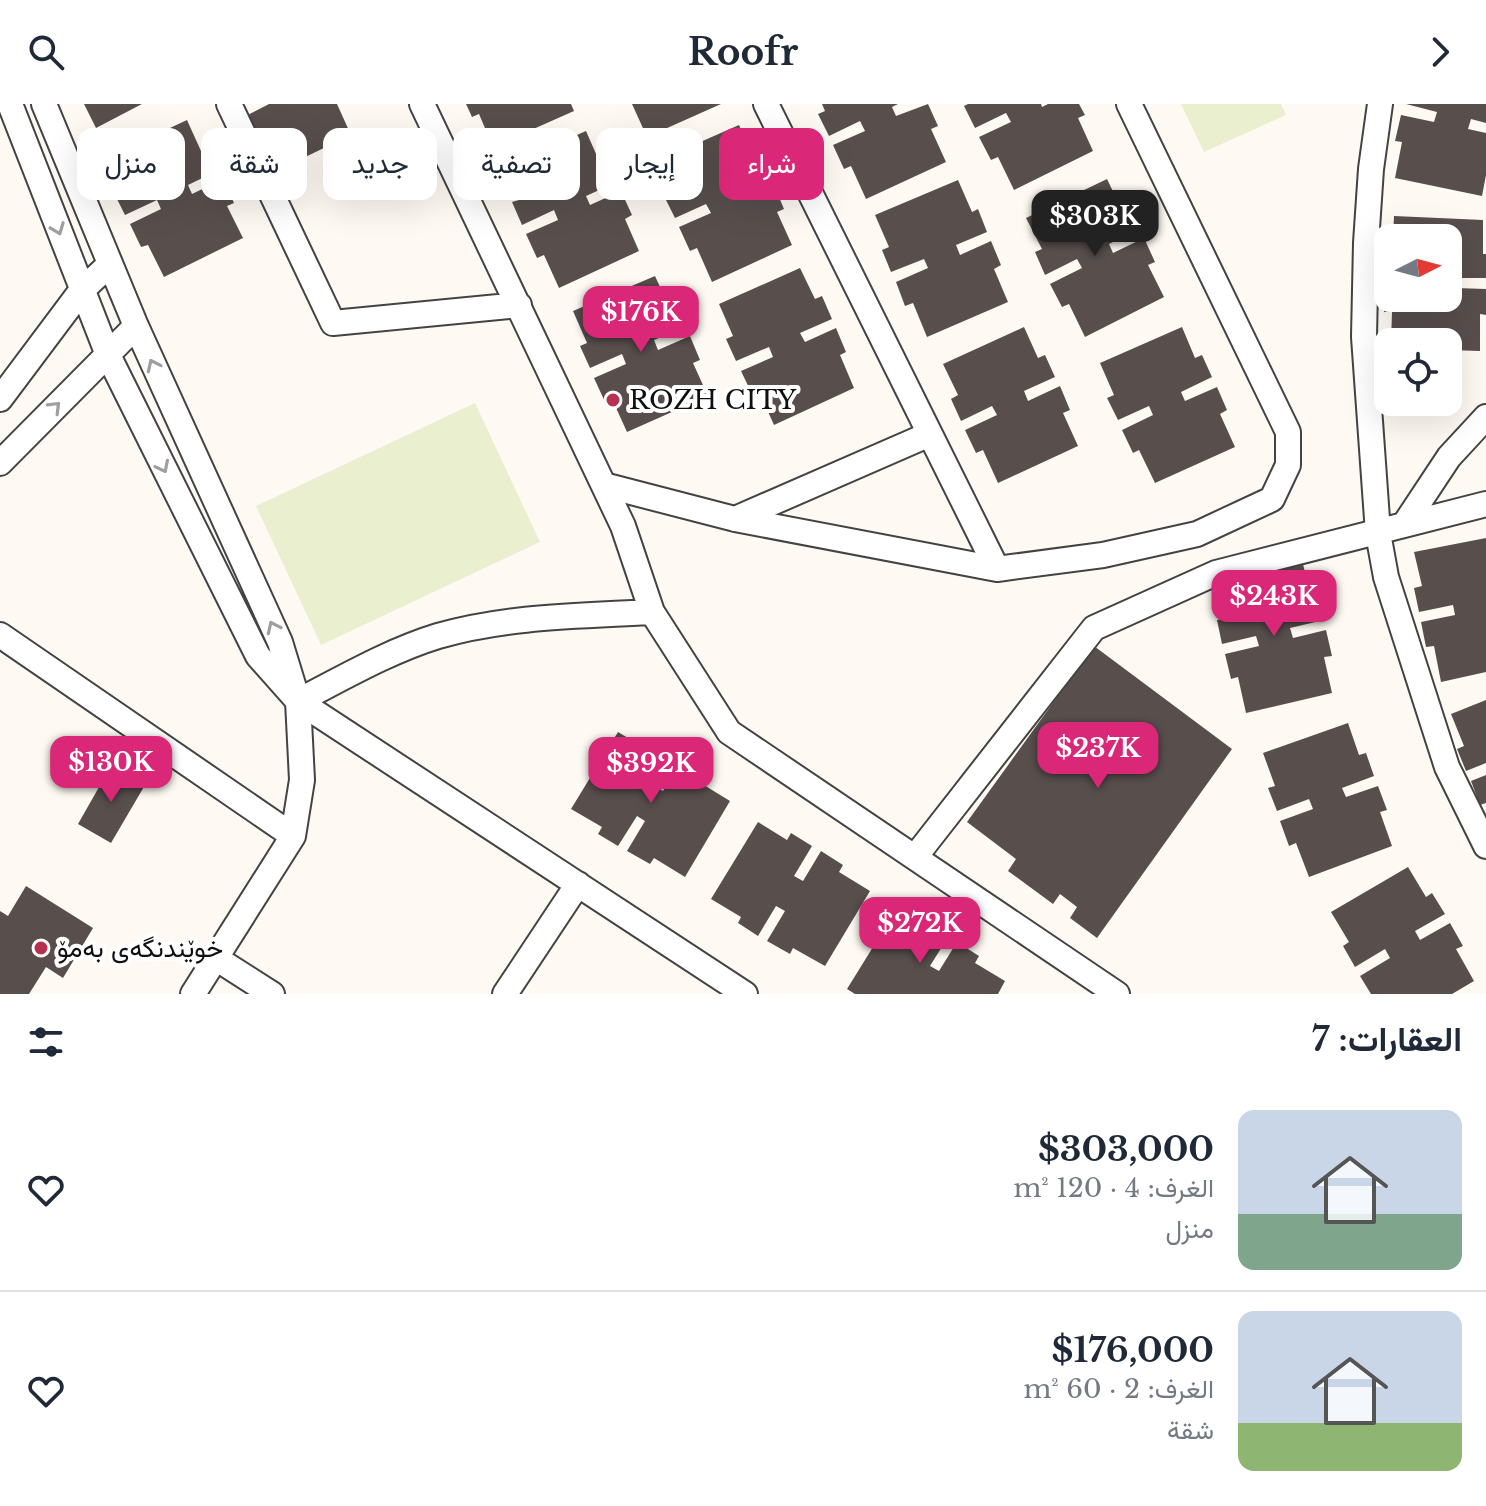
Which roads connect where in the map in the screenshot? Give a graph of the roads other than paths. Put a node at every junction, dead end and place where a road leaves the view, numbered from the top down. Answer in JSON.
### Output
{"nodes":[{"id":1,"x":10,"y":104,"type":"edge"},
{"id":2,"x":44,"y":104,"type":"edge"},
{"id":3,"x":229,"y":104,"type":"edge"},
{"id":4,"x":422,"y":104,"type":"edge"},
{"id":5,"x":766,"y":104,"type":"edge"},
{"id":6,"x":1129,"y":104,"type":"edge"},
{"id":7,"x":1380,"y":104,"type":"edge"},
{"id":8,"x":110,"y":264,"type":"junction"},
{"id":9,"x":81,"y":291,"type":"junction"},
{"id":10,"x":519,"y":305,"type":"junction"},
{"id":11,"x":136,"y":326,"type":"junction"},
{"id":12,"x":108,"y":355,"type":"junction"},
{"id":13,"x":0,"y":399,"type":"edge"},
{"id":14,"x":1486,"y":417,"type":"edge"},
{"id":15,"x":930,"y":434,"type":"junction"},
{"id":16,"x":0,"y":463,"type":"edge"},
{"id":17,"x":604,"y":485,"type":"junction"},
{"id":18,"x":1486,"y":504,"type":"edge"},
{"id":19,"x":735,"y":519,"type":"junction"},
{"id":20,"x":1404,"y":525,"type":"junction"},
{"id":21,"x":1378,"y":533,"type":"junction"},
{"id":22,"x":997,"y":569,"type":"junction"},
{"id":23,"x":652,"y":612,"type":"junction"},
{"id":24,"x":0,"y":635,"type":"edge"},
{"id":25,"x":298,"y":701,"type":"junction"},
{"id":26,"x":293,"y":836,"type":"junction"},
{"id":27,"x":1486,"y":846,"type":"edge"},
{"id":28,"x":915,"y":857,"type":"junction"},
{"id":29,"x":578,"y":884,"type":"junction"},
{"id":30,"x":214,"y":957,"type":"junction"},
{"id":31,"x":193,"y":994,"type":"edge"},
{"id":32,"x":272,"y":994,"type":"edge"},
{"id":33,"x":505,"y":994,"type":"edge"},
{"id":34,"x":745,"y":994,"type":"edge"},
{"id":35,"x":1117,"y":994,"type":"edge"}],
"edges":[{"from":1,"to":9,"type":"street","one_way":true},
{"from":2,"to":8,"type":"street"},
{"from":3,"to":10,"type":"street"},
{"from":4,"to":10,"type":"street"},
{"from":5,"to":15,"type":"street"},
{"from":6,"to":22,"type":"street"},
{"from":7,"to":21,"type":"street"},
{"from":8,"to":9,"type":"street"},
{"from":8,"to":11,"type":"street"},
{"from":9,"to":12,"type":"street"},
{"from":9,"to":13,"type":"street"},
{"from":10,"to":17,"type":"street"},
{"from":11,"to":12,"type":"street"},
{"from":25,"to":11,"type":"street","one_way":true},
{"from":16,"to":12,"type":"street","one_way":true},
{"from":12,"to":25,"type":"street","one_way":true},
{"from":14,"to":20,"type":"street"},
{"from":15,"to":19,"type":"street"},
{"from":15,"to":22,"type":"street"},
{"from":17,"to":19,"type":"street"},
{"from":17,"to":23,"type":"street"},
{"from":18,"to":20,"type":"street"},
{"from":19,"to":22,"type":"street"},
{"from":20,"to":21,"type":"street"},
{"from":21,"to":27,"type":"street"},
{"from":21,"to":28,"type":"street"},
{"from":23,"to":25,"type":"street"},
{"from":23,"to":28,"type":"street"},
{"from":24,"to":26,"type":"street"},
{"from":25,"to":26,"type":"street"},
{"from":25,"to":29,"type":"street"},
{"from":26,"to":30,"type":"street"},
{"from":28,"to":35,"type":"street"},
{"from":29,"to":33,"type":"street"},
{"from":29,"to":34,"type":"street"},
{"from":30,"to":31,"type":"street"},
{"from":30,"to":32,"type":"street"}]}
